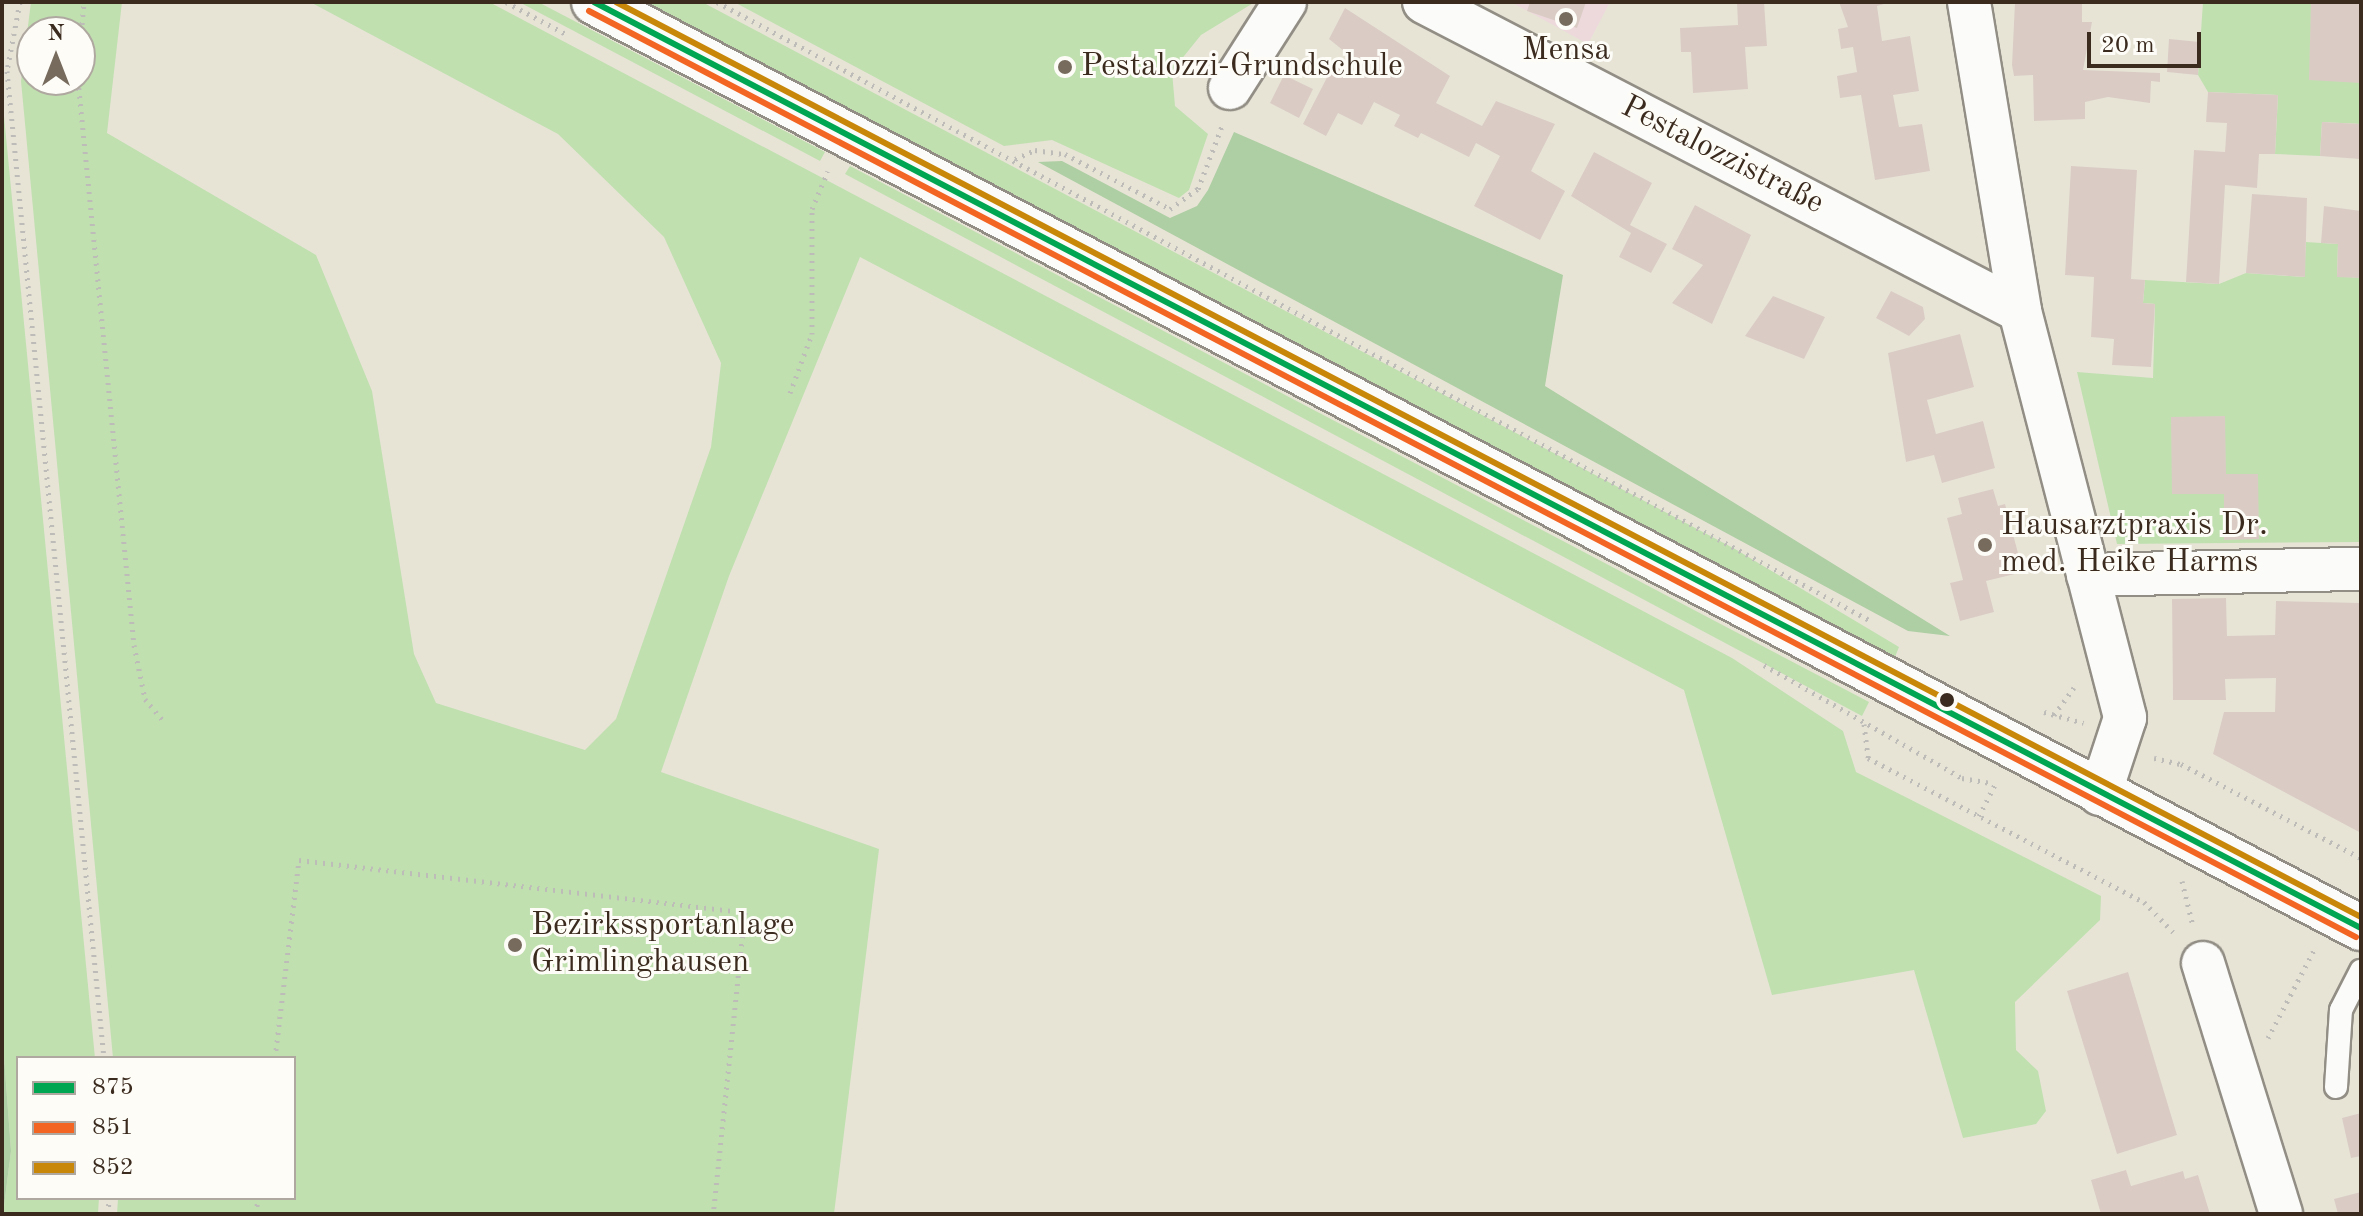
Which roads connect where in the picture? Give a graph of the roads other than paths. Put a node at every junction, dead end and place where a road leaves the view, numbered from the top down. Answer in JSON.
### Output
{"nodes":[{"id":1,"x":594,"y":2,"type":"edge"},
{"id":2,"x":1285,"y":2,"type":"edge"},
{"id":3,"x":1424,"y":2,"type":"edge"},
{"id":4,"x":1969,"y":2,"type":"edge"},
{"id":5,"x":1230,"y":88,"type":"road end"},
{"id":6,"x":2020,"y":311,"type":"junction"},
{"id":7,"x":2361,"y":569,"type":"edge"},
{"id":8,"x":2088,"y":575,"type":"junction"},
{"id":9,"x":2100,"y":794,"type":"junction"},
{"id":10,"x":2361,"y":928,"type":"edge"},
{"id":11,"x":2203,"y":963,"type":"road end"},
{"id":12,"x":2361,"y":971,"type":"edge"},
{"id":13,"x":2336,"y":1087,"type":"dead end"},
{"id":14,"x":2281,"y":1214,"type":"edge"}],
"edges":[{"from":1,"to":9,"type":"main road"},
{"from":2,"to":5,"type":"street"},
{"from":3,"to":6,"type":"street","name":"Pestalozzistraße"},
{"from":4,"to":6,"type":"street"},
{"from":6,"to":8,"type":"street"},
{"from":7,"to":8,"type":"street"},
{"from":8,"to":9,"type":"street"},
{"from":9,"to":10,"type":"main road"},
{"from":11,"to":14,"type":"street"},
{"from":12,"to":13,"type":"lane"}]}
